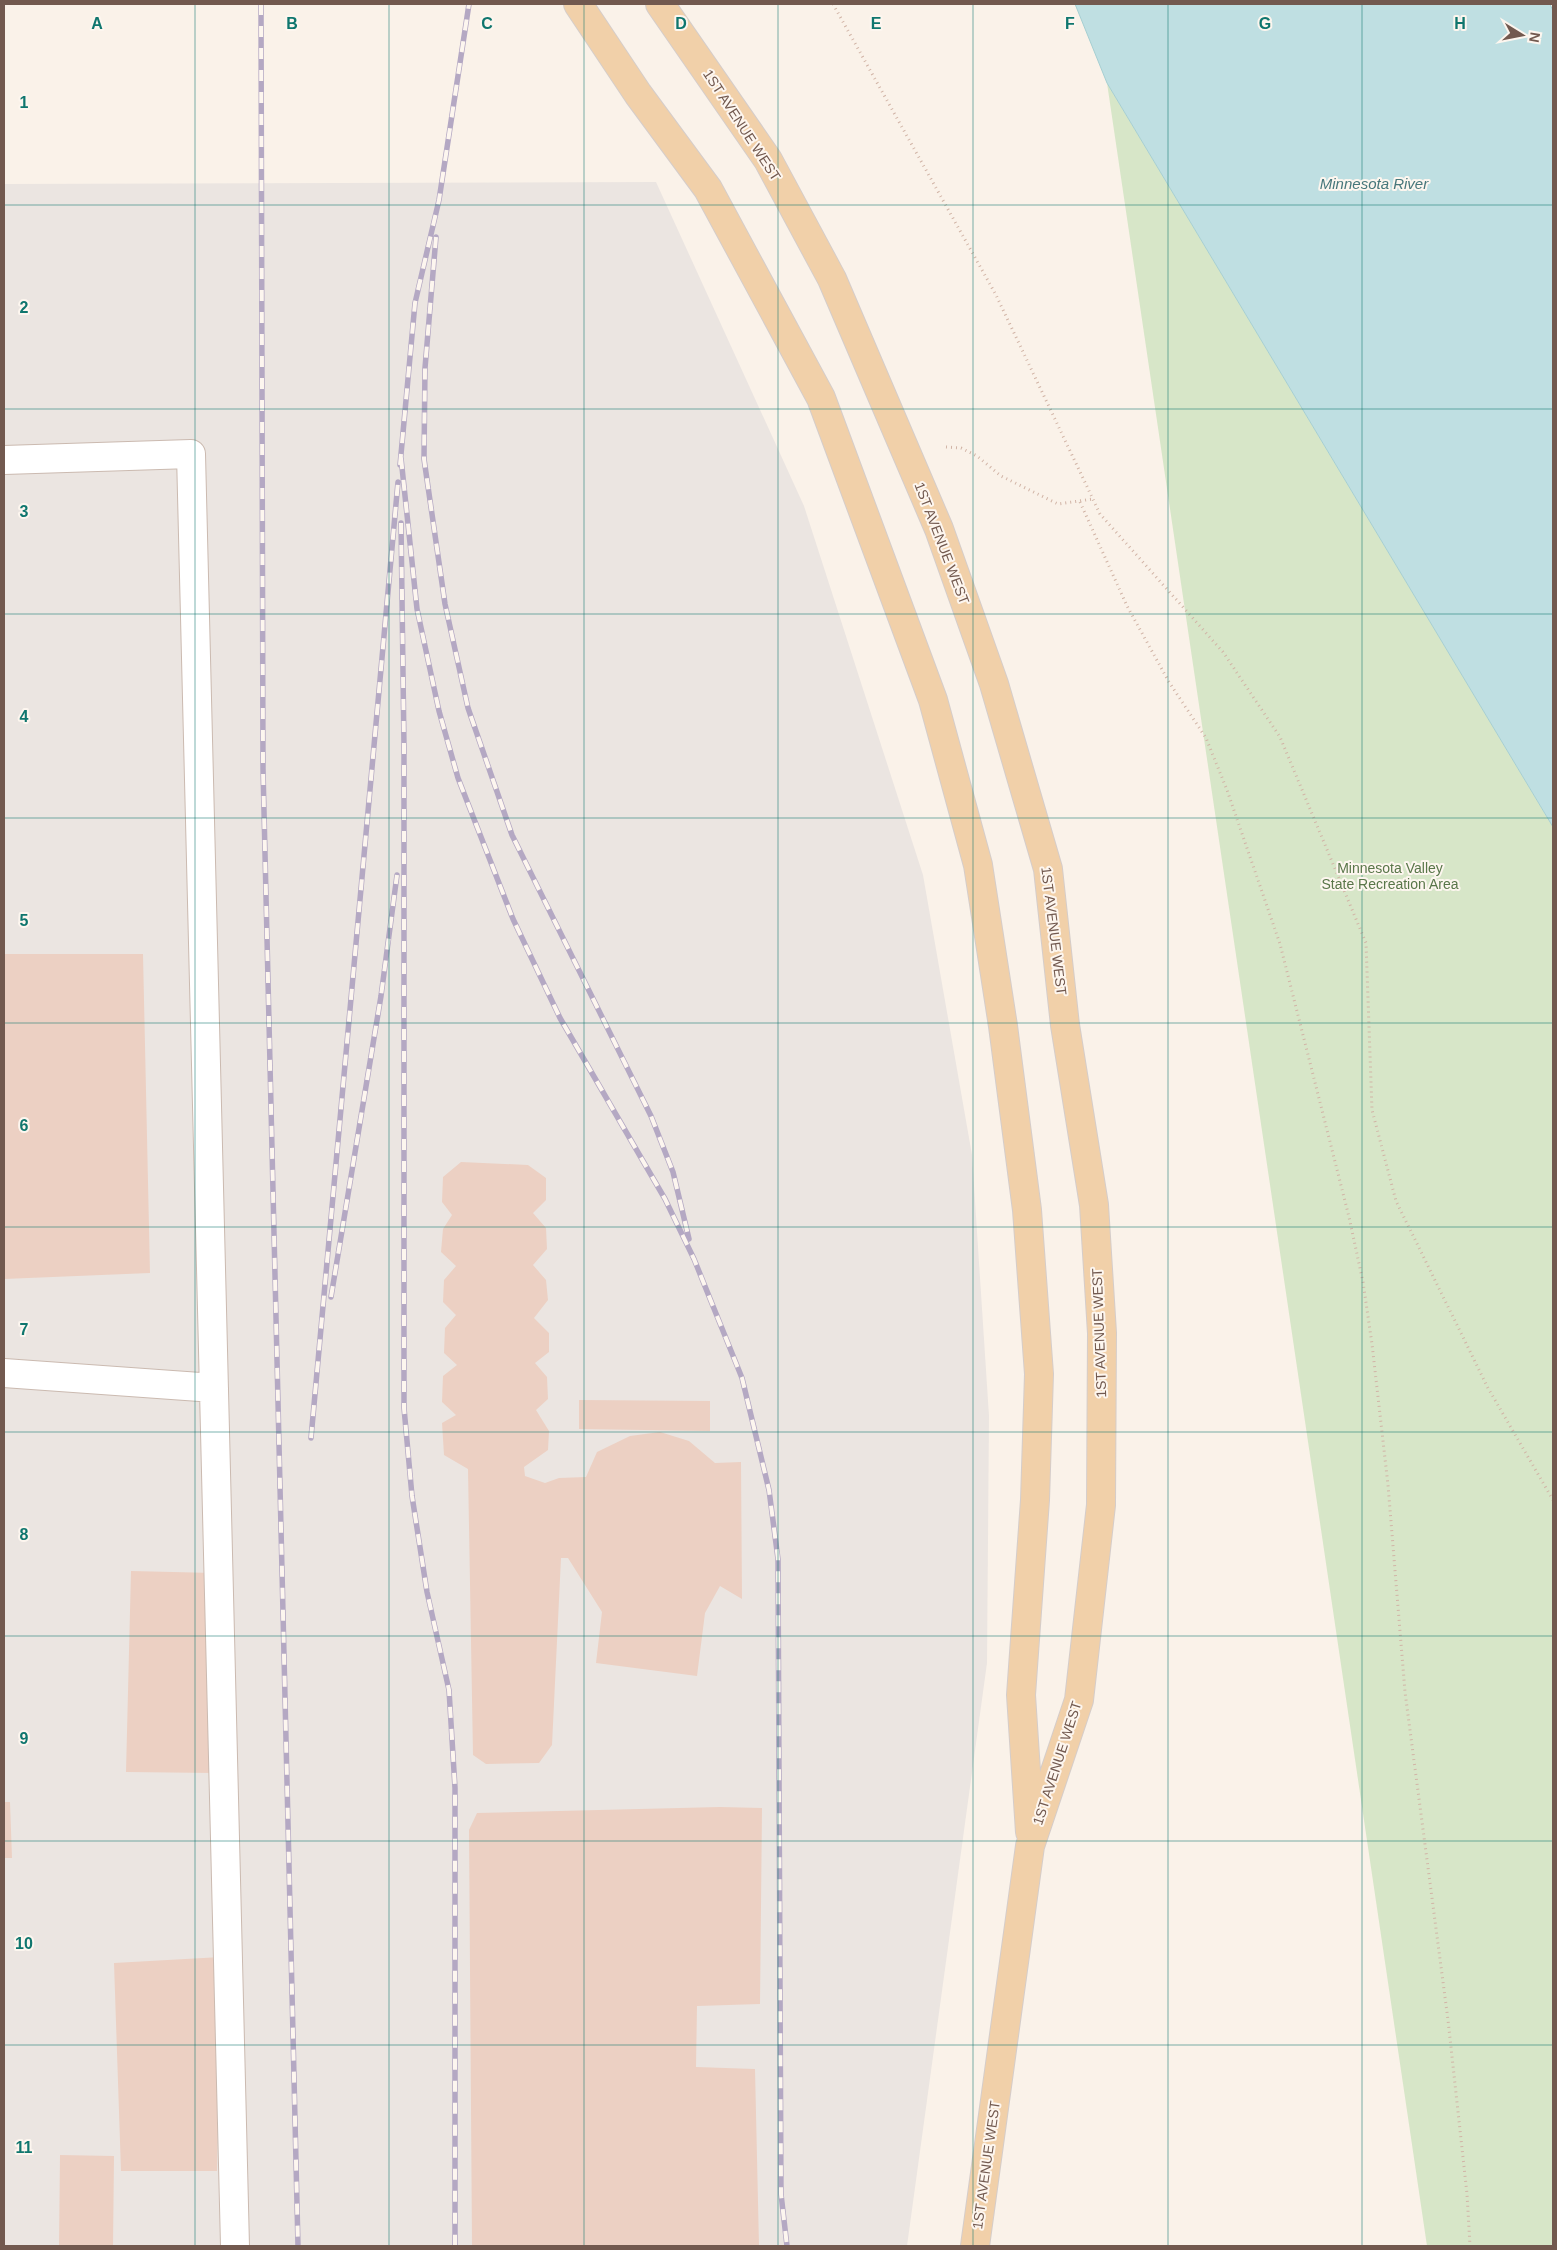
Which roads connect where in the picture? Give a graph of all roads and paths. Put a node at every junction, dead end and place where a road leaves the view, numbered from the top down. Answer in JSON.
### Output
{"nodes":[{"id":1,"x":578,"y":4,"type":"edge"},
{"id":2,"x":660,"y":4,"type":"edge"},
{"id":3,"x":833,"y":4,"type":"edge"},
{"id":4,"x":946,"y":446,"type":"dead end"},
{"id":5,"x":4,"y":460,"type":"edge"},
{"id":6,"x":1093,"y":500,"type":"junction"},
{"id":7,"x":1080,"y":502,"type":"junction"},
{"id":8,"x":4,"y":1373,"type":"edge"},
{"id":9,"x":214,"y":1388,"type":"junction"},
{"id":10,"x":1553,"y":1500,"type":"edge"},
{"id":11,"x":1030,"y":1846,"type":"junction"},
{"id":12,"x":235,"y":2246,"type":"edge"},
{"id":13,"x":975,"y":2246,"type":"edge"},
{"id":14,"x":1470,"y":2246,"type":"edge"}],
"edges":[{"from":1,"to":11,"type":"main road","name":"1ST AVENUE WEST"},
{"from":2,"to":11,"type":"main road","name":"1ST AVENUE WEST"},
{"from":3,"to":6,"type":"path"},
{"from":4,"to":7,"type":"path"},
{"from":5,"to":9,"type":"lane"},
{"from":6,"to":7,"type":"path"},
{"from":6,"to":10,"type":"path"},
{"from":7,"to":14,"type":"path"},
{"from":8,"to":9,"type":"lane"},
{"from":9,"to":12,"type":"lane"},
{"from":11,"to":13,"type":"main road","name":"1ST AVENUE WEST"}]}
